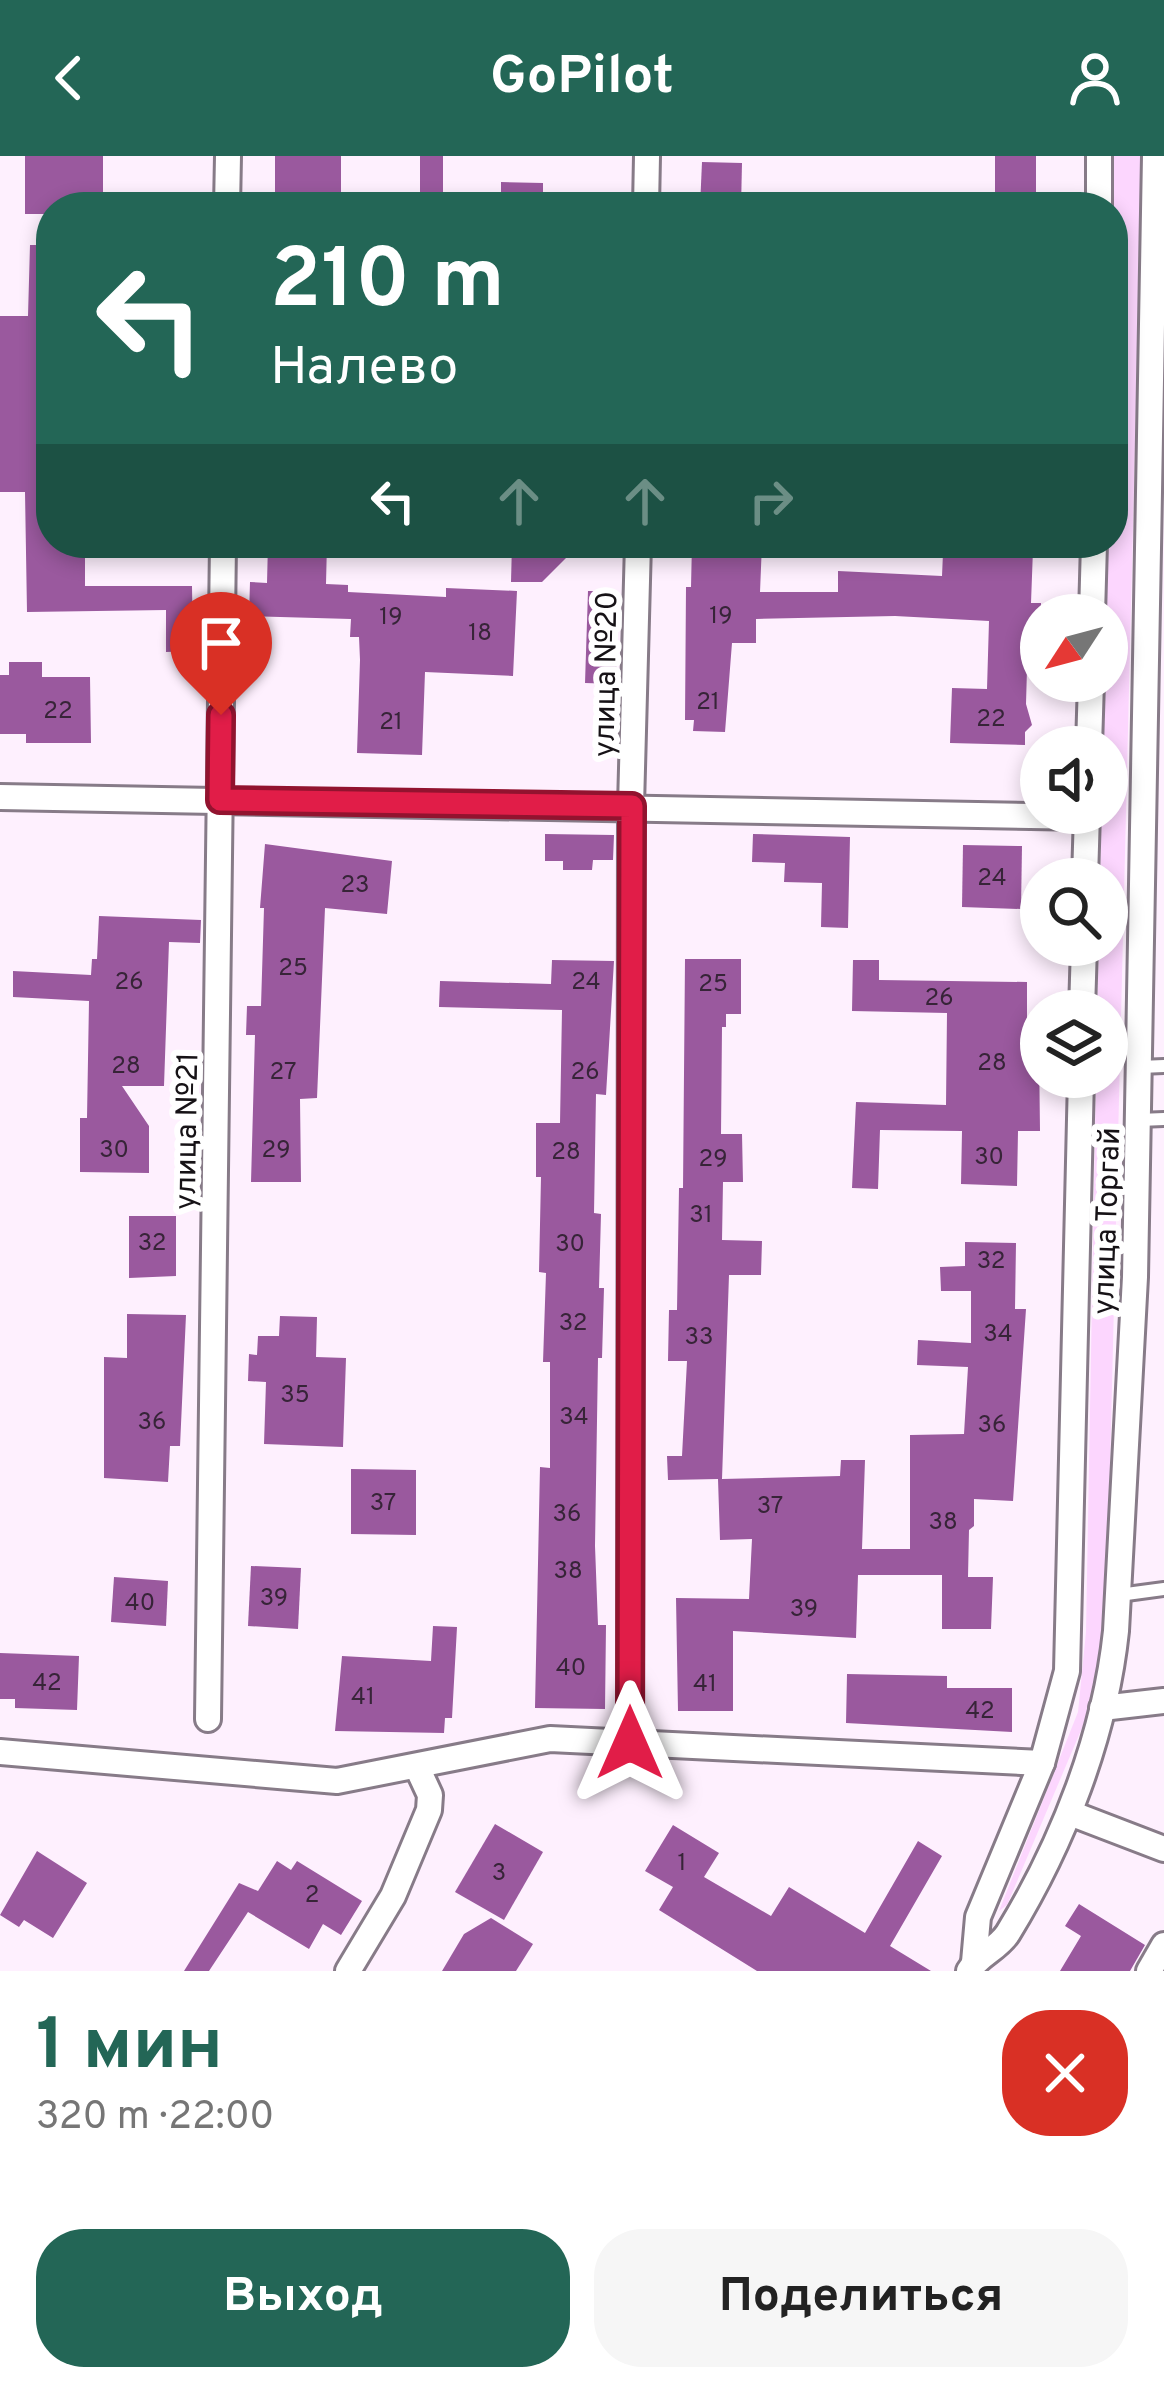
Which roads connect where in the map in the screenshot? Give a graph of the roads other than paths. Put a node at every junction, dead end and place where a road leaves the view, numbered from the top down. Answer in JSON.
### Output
{"nodes":[{"id":1,"x":228,"y":156,"type":"edge"},
{"id":2,"x":647,"y":156,"type":"edge"},
{"id":3,"x":1099,"y":156,"type":"edge"},
{"id":4,"x":1155,"y":156,"type":"edge"},
{"id":5,"x":227,"y":192,"type":"edge"},
{"id":6,"x":646,"y":192,"type":"edge"},
{"id":7,"x":1099,"y":192,"type":"edge"},
{"id":8,"x":223,"y":558,"type":"edge"},
{"id":9,"x":638,"y":558,"type":"edge"},
{"id":10,"x":1094,"y":558,"type":"edge"},
{"id":11,"x":1093,"y":594,"type":"edge"},
{"id":12,"x":1155,"y":769,"type":"edge"},
{"id":13,"x":0,"y":797,"type":"edge"},
{"id":14,"x":220,"y":800,"type":"junction"},
{"id":15,"x":632,"y":806,"type":"junction"},
{"id":16,"x":1020,"y":814,"type":"edge"},
{"id":17,"x":1154,"y":846,"type":"edge"},
{"id":18,"x":1153,"y":931,"type":"edge"},
{"id":19,"x":1152,"y":1067,"type":"edge"},
{"id":20,"x":1081,"y":1098,"type":"edge"},
{"id":21,"x":1151,"y":1119,"type":"edge"},
{"id":22,"x":1164,"y":1589,"type":"edge"},
{"id":23,"x":1119,"y":1595,"type":"junction"},
{"id":24,"x":1164,"y":1702,"type":"edge"},
{"id":25,"x":1102,"y":1708,"type":"junction"},
{"id":26,"x":208,"y":1719,"type":"dead end"},
{"id":27,"x":630,"y":1743,"type":"junction"},
{"id":28,"x":0,"y":1751,"type":"edge"},
{"id":29,"x":1042,"y":1763,"type":"junction"},
{"id":30,"x":417,"y":1767,"type":"junction"},
{"id":31,"x":1070,"y":1813,"type":"junction"},
{"id":32,"x":1164,"y":1849,"type":"edge"},
{"id":33,"x":1164,"y":1946,"type":"edge"},
{"id":34,"x":972,"y":1967,"type":"edge"},
{"id":35,"x":348,"y":1971,"type":"edge"},
{"id":36,"x":1149,"y":1971,"type":"edge"}],
"edges":[{"from":1,"to":5,"type":"street"},
{"from":2,"to":6,"type":"street"},
{"from":3,"to":7,"type":"street"},
{"from":4,"to":12,"type":"street","name":"улица Торгай"},
{"from":8,"to":14,"type":"street","name":"улица №21"},
{"from":9,"to":15,"type":"street","name":"улица №20"},
{"from":10,"to":11,"type":"street"},
{"from":12,"to":17,"type":"street","name":"улица Торгай"},
{"from":13,"to":14,"type":"street"},
{"from":14,"to":15,"type":"street"},
{"from":14,"to":26,"type":"street","name":"улица №21"},
{"from":15,"to":16,"type":"street"},
{"from":15,"to":27,"type":"street","name":"улица №20"},
{"from":17,"to":18,"type":"street","name":"улица Торгай"},
{"from":18,"to":19,"type":"street","name":"улица Торгай"},
{"from":19,"to":21,"type":"street","name":"улица Торгай"},
{"from":20,"to":29,"type":"street","name":"улица Торгай"},
{"from":21,"to":23,"type":"street","name":"улица Торгай"},
{"from":22,"to":23,"type":"lane"},
{"from":23,"to":25,"type":"street","name":"улица Торгай"},
{"from":24,"to":25,"type":"street"},
{"from":25,"to":31,"type":"street","name":"улица Торгай"},
{"from":27,"to":29,"type":"street"},
{"from":27,"to":30,"type":"street"},
{"from":28,"to":30,"type":"street"},
{"from":29,"to":34,"type":"street","name":"улица Торгай"},
{"from":30,"to":35,"type":"street"},
{"from":31,"to":32,"type":"street"},
{"from":31,"to":34,"type":"street","name":"улица Торгай"},
{"from":33,"to":36,"type":"street"}]}
